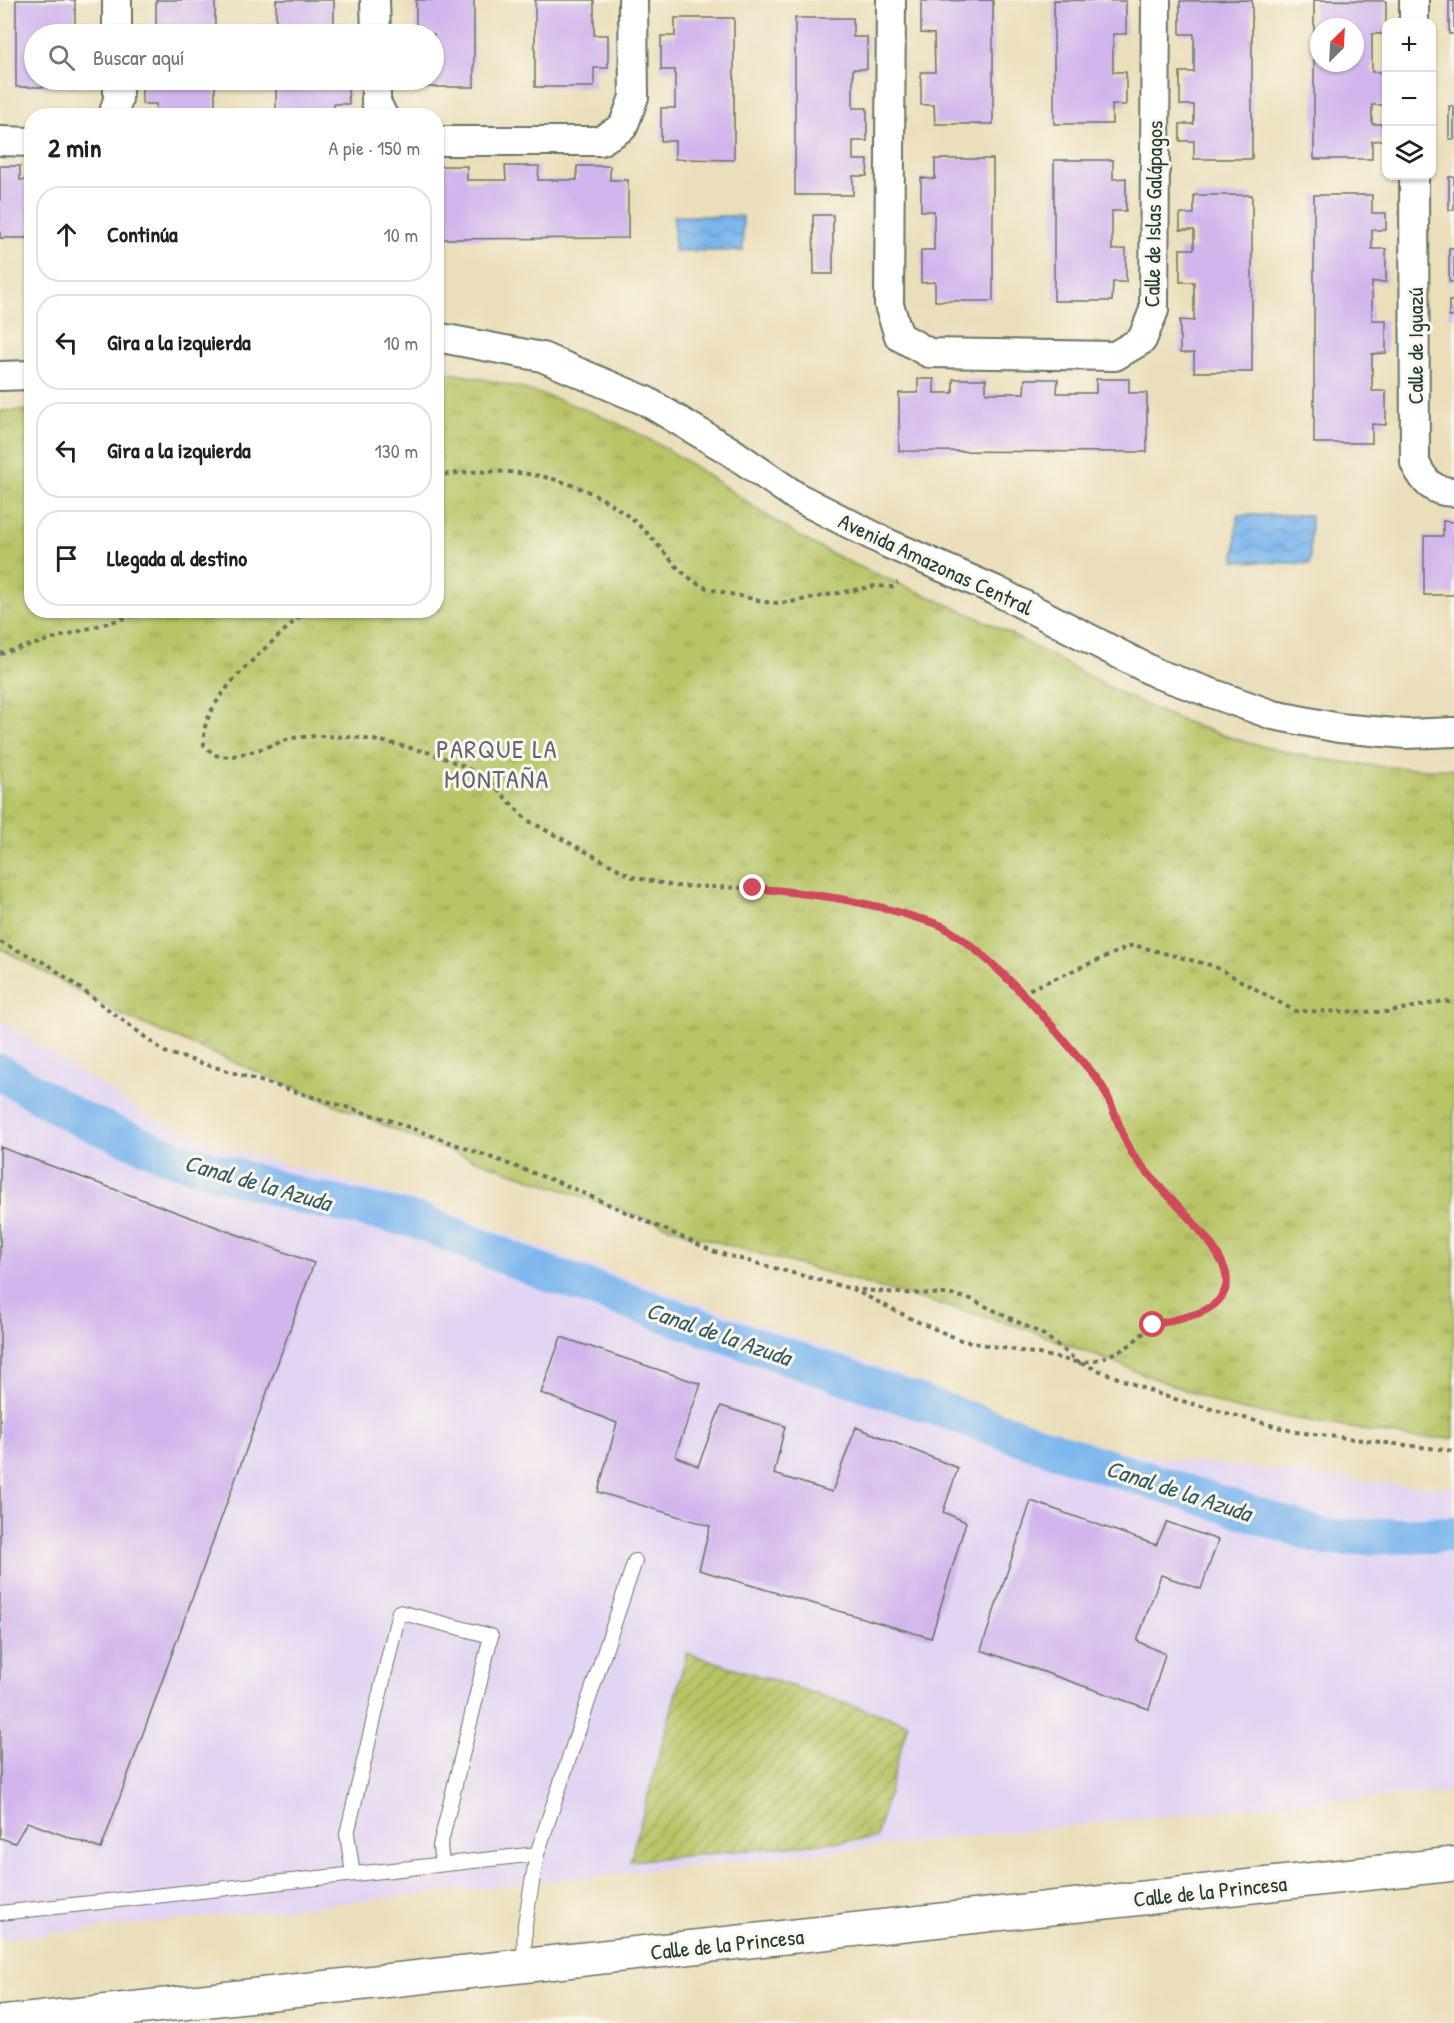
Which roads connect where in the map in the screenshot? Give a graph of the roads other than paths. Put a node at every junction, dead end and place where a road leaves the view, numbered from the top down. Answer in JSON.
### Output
{"nodes":[{"id":1,"x":117,"y":0,"type":"edge"},
{"id":2,"x":375,"y":0,"type":"edge"},
{"id":3,"x":633,"y":0,"type":"edge"},
{"id":4,"x":891,"y":0,"type":"edge"},
{"id":5,"x":1156,"y":0,"type":"edge"},
{"id":6,"x":1414,"y":0,"type":"edge"},
{"id":7,"x":1414,"y":18,"type":"edge"},
{"id":8,"x":117,"y":24,"type":"edge"},
{"id":9,"x":375,"y":24,"type":"edge"},
{"id":10,"x":118,"y":90,"type":"edge"},
{"id":11,"x":376,"y":90,"type":"edge"},
{"id":12,"x":115,"y":108,"type":"edge"},
{"id":13,"x":379,"y":108,"type":"edge"},
{"id":14,"x":0,"y":141,"type":"edge"},
{"id":15,"x":444,"y":141,"type":"edge"},
{"id":16,"x":24,"y":142,"type":"edge"},
{"id":17,"x":1414,"y":180,"type":"edge"},
{"id":18,"x":444,"y":339,"type":"edge"},
{"id":19,"x":24,"y":375,"type":"edge"},
{"id":20,"x":0,"y":376,"type":"edge"},
{"id":21,"x":1454,"y":492,"type":"edge"},
{"id":22,"x":1454,"y":732,"type":"edge"},
{"id":23,"x":635,"y":1561,"type":"dead end"},
{"id":24,"x":537,"y":1854,"type":"junction"},
{"id":25,"x":442,"y":1864,"type":"junction"},
{"id":26,"x":1454,"y":1864,"type":"edge"},
{"id":27,"x":353,"y":1874,"type":"junction"},
{"id":28,"x":0,"y":1913,"type":"edge"},
{"id":29,"x":524,"y":1966,"type":"junction"},
{"id":30,"x":0,"y":2023,"type":"edge"}],
"edges":[{"from":1,"to":8,"type":"street"},
{"from":2,"to":9,"type":"street"},
{"from":3,"to":15,"type":"street"},
{"from":4,"to":5,"type":"street","name":"Calle de Islas Galápagos"},
{"from":6,"to":7,"type":"street"},
{"from":10,"to":12,"type":"street"},
{"from":11,"to":13,"type":"street"},
{"from":14,"to":16,"type":"street"},
{"from":17,"to":21,"type":"street","name":"Calle de Iguazú"},
{"from":18,"to":22,"type":"street","name":"Avenida Amazonas Central"},
{"from":19,"to":20,"type":"street"},
{"from":23,"to":24,"type":"lane"},
{"from":24,"to":25,"type":"lane"},
{"from":24,"to":29,"type":"lane"},
{"from":25,"to":27,"type":"lane"},
{"from":25,"to":27,"type":"lane"},
{"from":26,"to":29,"type":"street","name":"Calle de la Princesa"},
{"from":27,"to":28,"type":"lane"},
{"from":29,"to":30,"type":"street","name":"Calle de la Princesa"}]}
